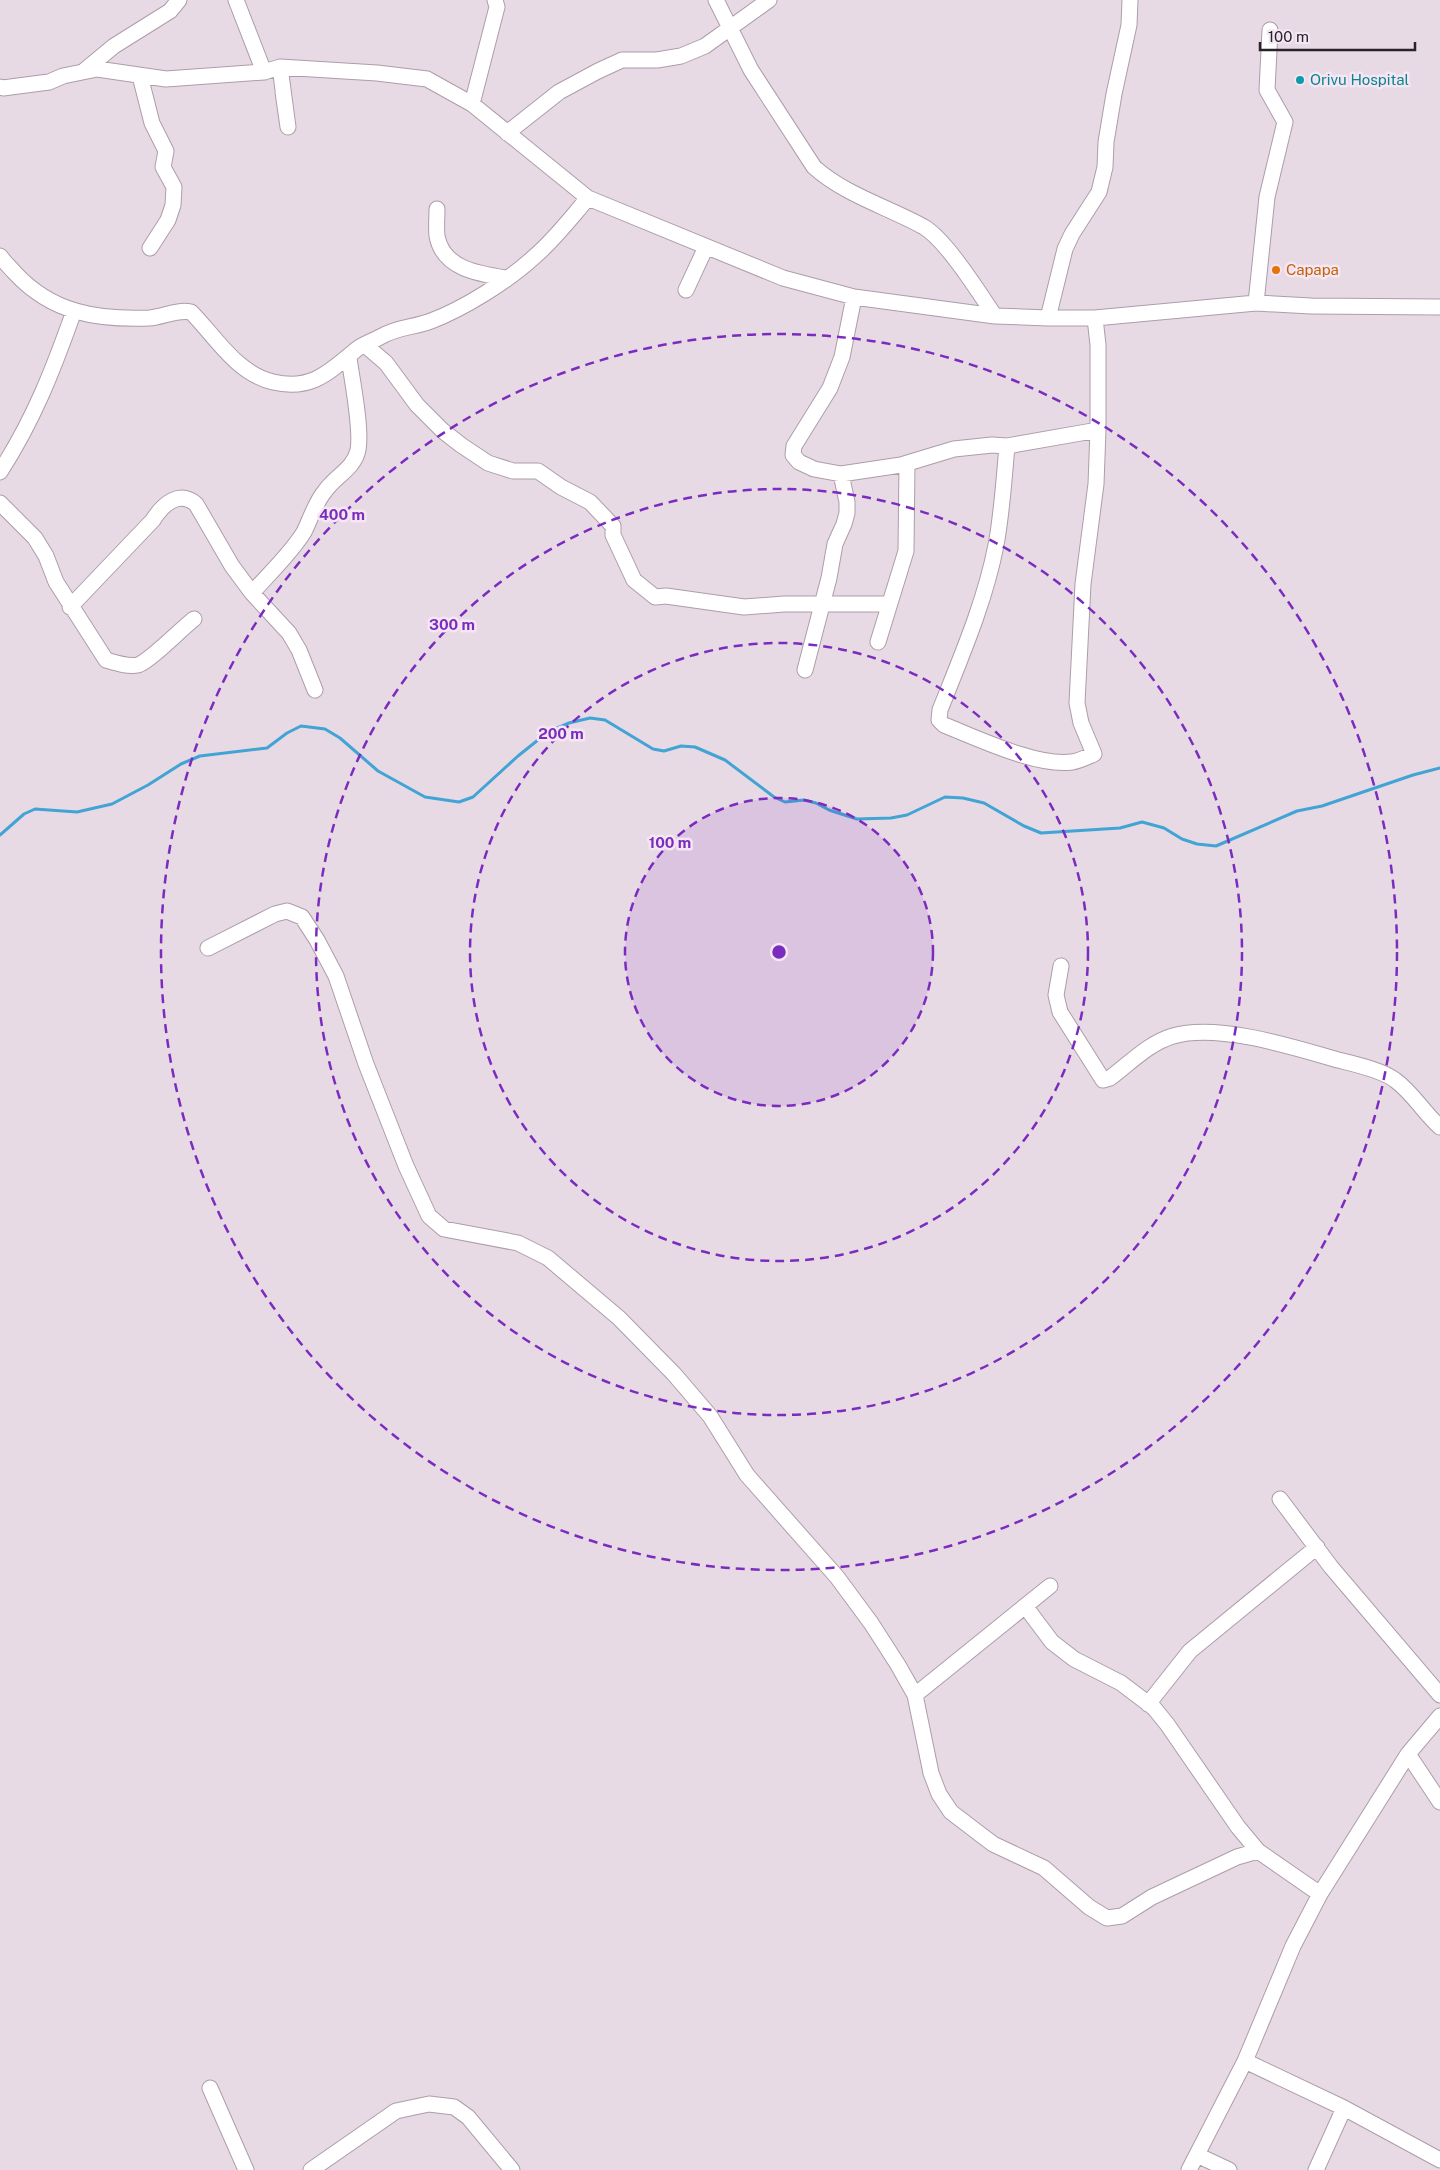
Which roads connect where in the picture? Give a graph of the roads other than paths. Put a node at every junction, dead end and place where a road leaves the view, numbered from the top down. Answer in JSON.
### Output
{"nodes":[{"id":1,"x":179,"y":0,"type":"edge"},
{"id":2,"x":236,"y":0,"type":"edge"},
{"id":3,"x":495,"y":0,"type":"edge"},
{"id":4,"x":716,"y":0,"type":"edge"},
{"id":5,"x":769,"y":0,"type":"edge"},
{"id":6,"x":1130,"y":0,"type":"edge"},
{"id":7,"x":730,"y":29,"type":"junction"},
{"id":8,"x":1270,"y":30,"type":"dead end"},
{"id":9,"x":280,"y":67,"type":"junction"},
{"id":10,"x":85,"y":70,"type":"junction"},
{"id":11,"x":264,"y":72,"type":"junction"},
{"id":12,"x":140,"y":76,"type":"junction"},
{"id":13,"x":0,"y":86,"type":"edge"},
{"id":14,"x":283,"y":92,"type":"dead end"},
{"id":15,"x":472,"y":104,"type":"junction"},
{"id":16,"x":507,"y":133,"type":"junction"},
{"id":17,"x":588,"y":198,"type":"junction"},
{"id":18,"x":437,"y":209,"type":"dead end"},
{"id":19,"x":150,"y":248,"type":"dead end"},
{"id":20,"x":706,"y":248,"type":"junction"},
{"id":21,"x":0,"y":256,"type":"edge"},
{"id":22,"x":506,"y":278,"type":"junction"},
{"id":23,"x":686,"y":290,"type":"dead end"},
{"id":24,"x":854,"y":297,"type":"junction"},
{"id":25,"x":1256,"y":303,"type":"junction"},
{"id":26,"x":1440,"y":306,"type":"edge"},
{"id":27,"x":74,"y":310,"type":"junction"},
{"id":28,"x":995,"y":316,"type":"junction"},
{"id":29,"x":1048,"y":318,"type":"junction"},
{"id":30,"x":1095,"y":318,"type":"junction"},
{"id":31,"x":365,"y":345,"type":"junction"},
{"id":32,"x":349,"y":358,"type":"junction"},
{"id":33,"x":1098,"y":430,"type":"junction"},
{"id":34,"x":1007,"y":446,"type":"junction"},
{"id":35,"x":907,"y":463,"type":"junction"},
{"id":36,"x":0,"y":472,"type":"edge"},
{"id":37,"x":841,"y":474,"type":"junction"},
{"id":38,"x":0,"y":502,"type":"edge"},
{"id":39,"x":252,"y":594,"type":"junction"},
{"id":40,"x":889,"y":604,"type":"junction"},
{"id":41,"x":820,"y":605,"type":"junction"},
{"id":42,"x":70,"y":607,"type":"junction"},
{"id":43,"x":194,"y":618,"type":"dead end"},
{"id":44,"x":878,"y":642,"type":"dead end"},
{"id":45,"x":805,"y":670,"type":"dead end"},
{"id":46,"x":315,"y":690,"type":"dead end"},
{"id":47,"x":208,"y":948,"type":"dead end"},
{"id":48,"x":1061,"y":966,"type":"dead end"},
{"id":49,"x":1440,"y":1127,"type":"edge"},
{"id":50,"x":1280,"y":1498,"type":"dead end"},
{"id":51,"x":1317,"y":1547,"type":"junction"},
{"id":52,"x":1050,"y":1586,"type":"dead end"},
{"id":53,"x":1024,"y":1606,"type":"junction"},
{"id":54,"x":914,"y":1695,"type":"junction"},
{"id":55,"x":1440,"y":1695,"type":"edge"},
{"id":56,"x":1148,"y":1704,"type":"junction"},
{"id":57,"x":1440,"y":1716,"type":"edge"},
{"id":58,"x":1408,"y":1754,"type":"junction"},
{"id":59,"x":1440,"y":1802,"type":"edge"},
{"id":60,"x":1258,"y":1851,"type":"junction"},
{"id":61,"x":1320,"y":1894,"type":"junction"},
{"id":62,"x":1244,"y":2061,"type":"junction"},
{"id":63,"x":210,"y":2088,"type":"dead end"},
{"id":64,"x":1344,"y":2108,"type":"junction"},
{"id":65,"x":1197,"y":2155,"type":"junction"},
{"id":66,"x":1439,"y":2158,"type":"edge"},
{"id":67,"x":246,"y":2170,"type":"edge"},
{"id":68,"x":311,"y":2170,"type":"edge"},
{"id":69,"x":512,"y":2170,"type":"edge"},
{"id":70,"x":1189,"y":2170,"type":"edge"},
{"id":71,"x":1229,"y":2170,"type":"edge"},
{"id":72,"x":1316,"y":2170,"type":"edge"}],
"edges":[{"from":1,"to":10,"type":"street"},
{"from":2,"to":11,"type":"street"},
{"from":3,"to":15,"type":"street"},
{"from":4,"to":7,"type":"street"},
{"from":5,"to":7,"type":"street"},
{"from":6,"to":29,"type":"street"},
{"from":7,"to":16,"type":"street"},
{"from":7,"to":28,"type":"street"},
{"from":8,"to":25,"type":"street"},
{"from":9,"to":11,"type":"street"},
{"from":9,"to":14,"type":"street"},
{"from":9,"to":15,"type":"street"},
{"from":10,"to":12,"type":"street"},
{"from":10,"to":13,"type":"street"},
{"from":11,"to":12,"type":"street"},
{"from":12,"to":19,"type":"street"},
{"from":15,"to":16,"type":"street"},
{"from":16,"to":17,"type":"street"},
{"from":17,"to":20,"type":"street"},
{"from":17,"to":22,"type":"street"},
{"from":18,"to":22,"type":"street"},
{"from":20,"to":23,"type":"street"},
{"from":20,"to":24,"type":"street"},
{"from":21,"to":27,"type":"street"},
{"from":22,"to":31,"type":"street"},
{"from":24,"to":28,"type":"street"},
{"from":24,"to":37,"type":"street"},
{"from":25,"to":26,"type":"street"},
{"from":25,"to":30,"type":"street"},
{"from":27,"to":32,"type":"street"},
{"from":27,"to":36,"type":"street"},
{"from":28,"to":29,"type":"street"},
{"from":29,"to":30,"type":"street"},
{"from":30,"to":33,"type":"street"},
{"from":31,"to":32,"type":"street"},
{"from":31,"to":41,"type":"street"},
{"from":32,"to":39,"type":"street"},
{"from":33,"to":34,"type":"street"},
{"from":33,"to":34,"type":"street"},
{"from":34,"to":35,"type":"street"},
{"from":35,"to":37,"type":"street"},
{"from":35,"to":40,"type":"street"},
{"from":37,"to":41,"type":"street"},
{"from":38,"to":42,"type":"street"},
{"from":39,"to":42,"type":"street"},
{"from":39,"to":46,"type":"street"},
{"from":40,"to":41,"type":"street"},
{"from":40,"to":44,"type":"street"},
{"from":41,"to":45,"type":"street"},
{"from":42,"to":43,"type":"street"},
{"from":47,"to":54,"type":"street"},
{"from":48,"to":49,"type":"street"},
{"from":50,"to":51,"type":"street"},
{"from":51,"to":55,"type":"street"},
{"from":51,"to":56,"type":"street"},
{"from":52,"to":53,"type":"street"},
{"from":53,"to":54,"type":"street"},
{"from":53,"to":56,"type":"street"},
{"from":54,"to":60,"type":"street"},
{"from":56,"to":60,"type":"street"},
{"from":57,"to":58,"type":"street"},
{"from":58,"to":59,"type":"street"},
{"from":58,"to":61,"type":"street"},
{"from":60,"to":61,"type":"street"},
{"from":61,"to":62,"type":"street"},
{"from":62,"to":64,"type":"street"},
{"from":62,"to":65,"type":"street"},
{"from":63,"to":67,"type":"street"},
{"from":64,"to":66,"type":"street"},
{"from":64,"to":72,"type":"street"},
{"from":65,"to":70,"type":"street"},
{"from":65,"to":71,"type":"street"},
{"from":68,"to":69,"type":"street"}]}
